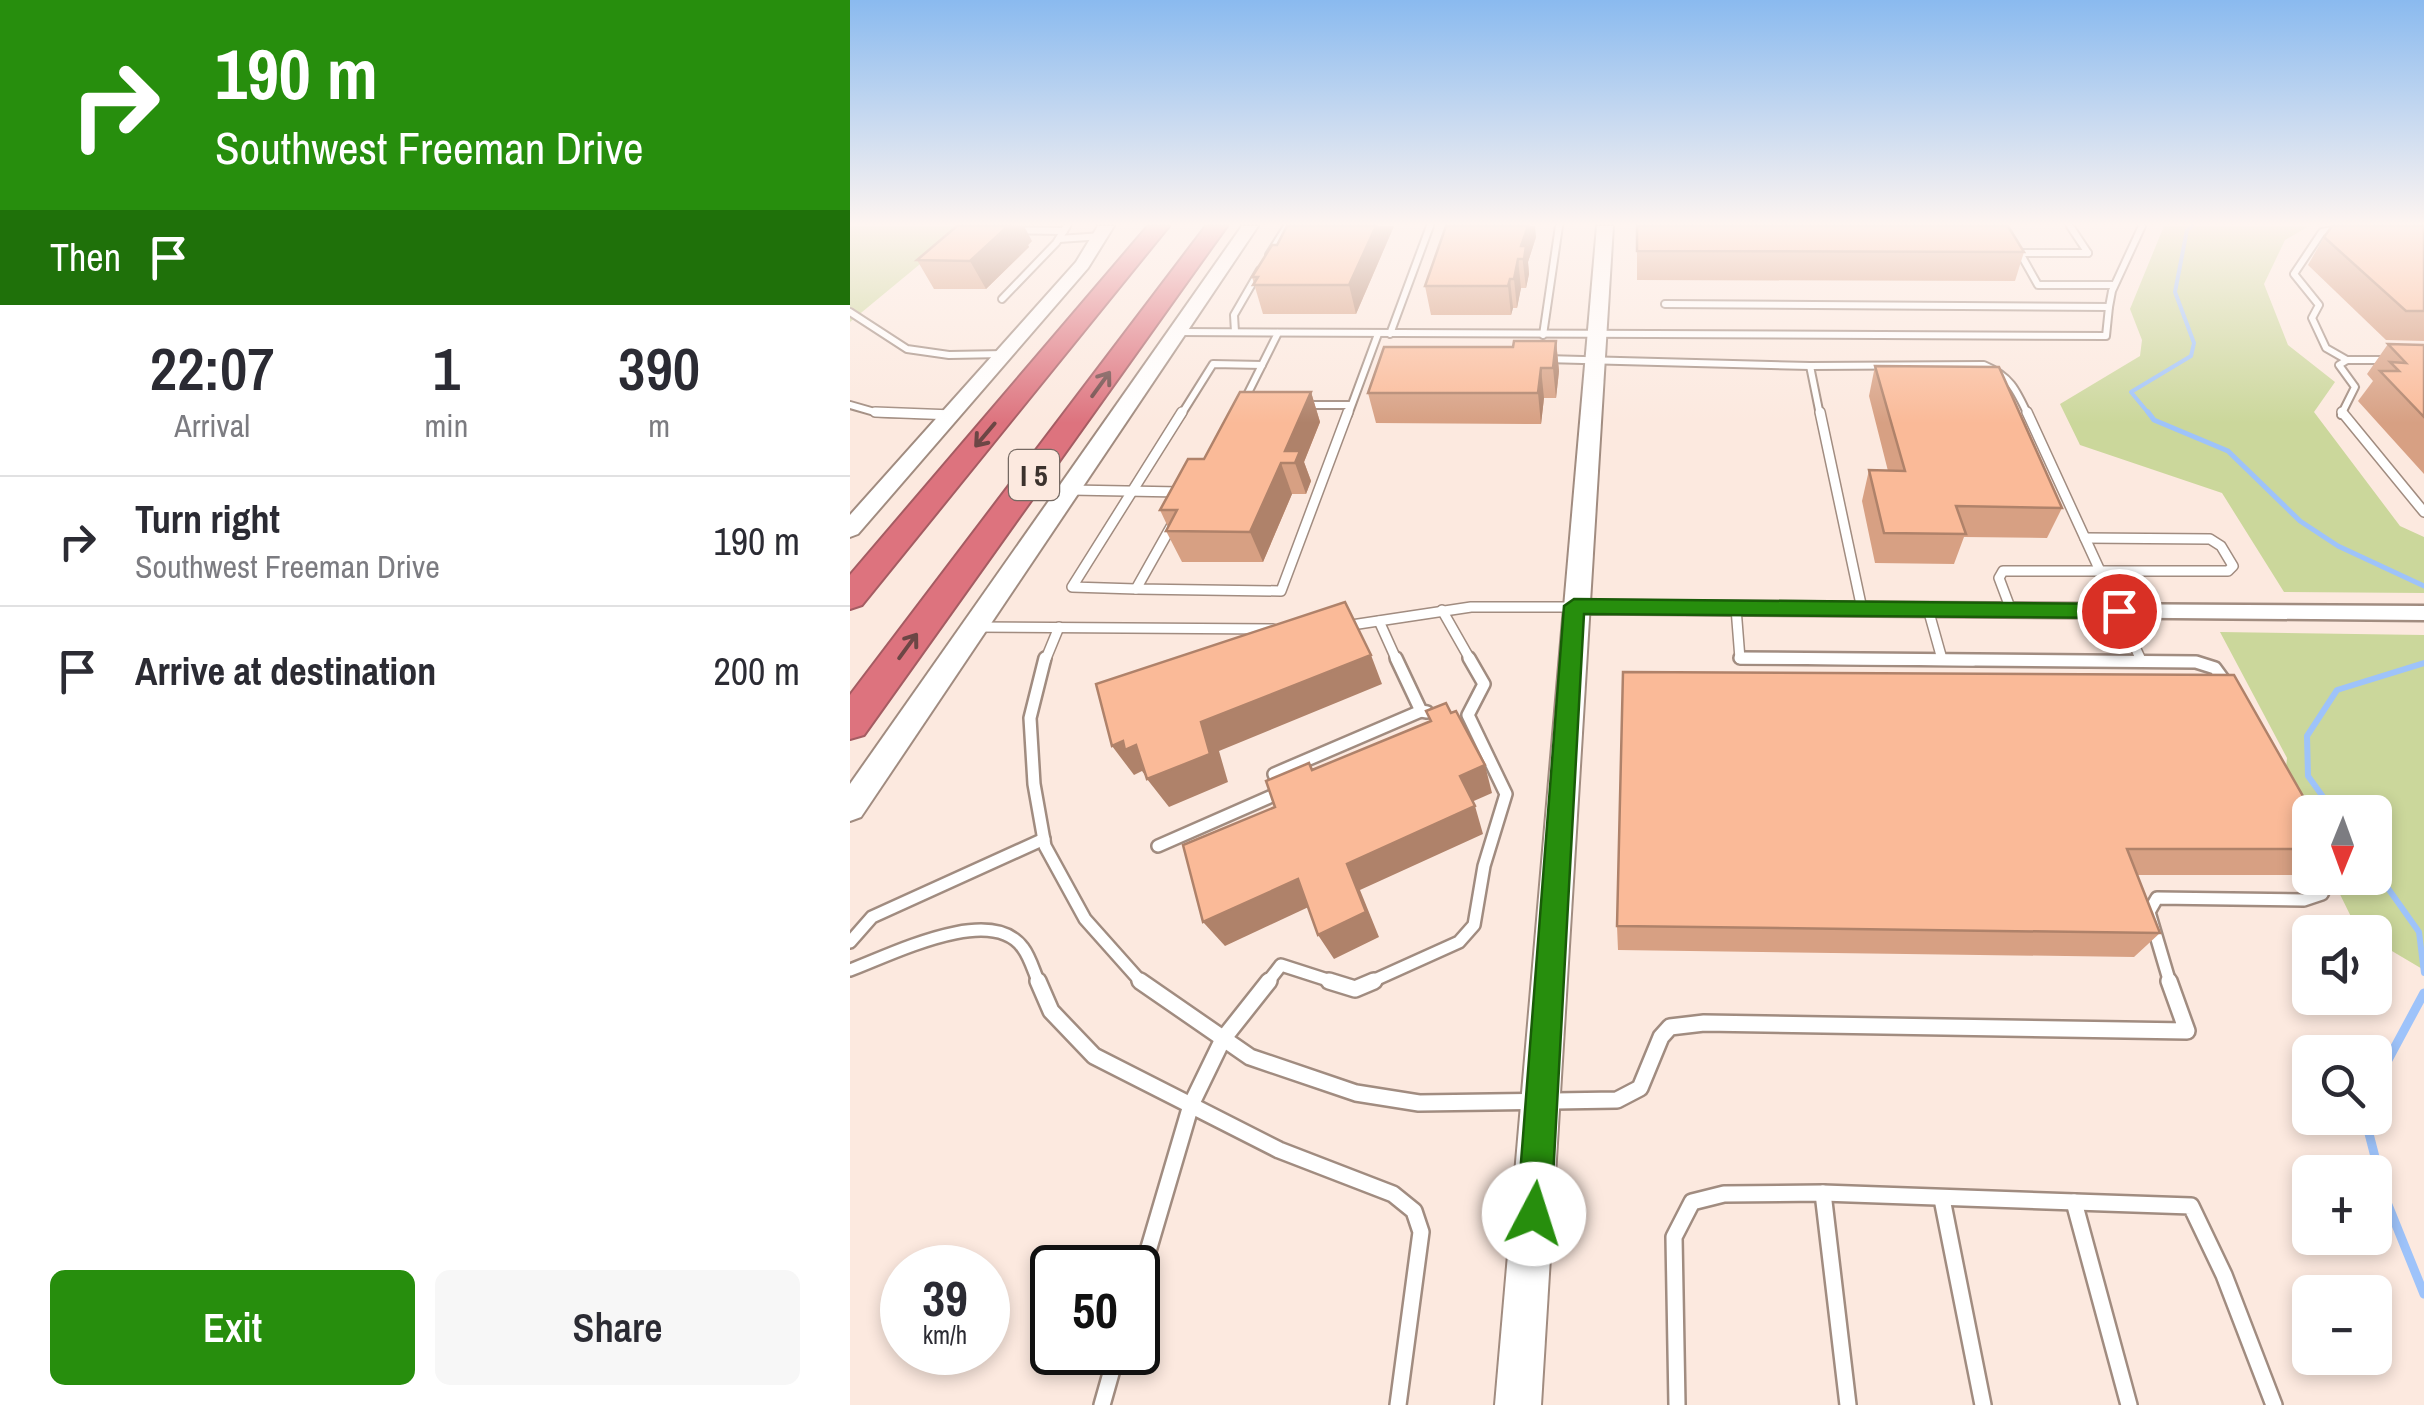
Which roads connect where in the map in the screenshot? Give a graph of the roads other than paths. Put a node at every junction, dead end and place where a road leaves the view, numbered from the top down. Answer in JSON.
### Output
{"nodes":[{"id":1,"x":1009,"y":292,"type":"edge"},
{"id":2,"x":1056,"y":292,"type":"edge"},
{"id":3,"x":1105,"y":292,"type":"edge"},
{"id":4,"x":1170,"y":292,"type":"edge"},
{"id":5,"x":1207,"y":292,"type":"edge"},
{"id":6,"x":1248,"y":292,"type":"edge"},
{"id":7,"x":1406,"y":292,"type":"edge"},
{"id":8,"x":1550,"y":292,"type":"edge"},
{"id":9,"x":1600,"y":292,"type":"edge"},
{"id":10,"x":2113,"y":292,"type":"edge"},
{"id":11,"x":2309,"y":292,"type":"edge"},
{"id":12,"x":1002,"y":299,"type":"dead end"},
{"id":13,"x":1665,"y":304,"type":"dead end"},
{"id":14,"x":2110,"y":306,"type":"junction"},
{"id":15,"x":850,"y":312,"type":"edge"},
{"id":16,"x":1180,"y":332,"type":"junction"},
{"id":17,"x":1235,"y":332,"type":"junction"},
{"id":18,"x":1278,"y":333,"type":"junction"},
{"id":19,"x":1378,"y":334,"type":"junction"},
{"id":20,"x":1390,"y":334,"type":"junction"},
{"id":21,"x":1459,"y":334,"type":"junction"},
{"id":22,"x":1543,"y":335,"type":"junction"},
{"id":23,"x":1596,"y":336,"type":"junction"},
{"id":24,"x":1456,"y":346,"type":"edge"},
{"id":25,"x":1006,"y":354,"type":"junction"},
{"id":26,"x":1541,"y":359,"type":"edge"},
{"id":27,"x":1594,"y":360,"type":"junction"},
{"id":28,"x":2346,"y":360,"type":"junction"},
{"id":29,"x":2405,"y":360,"type":"edge"},
{"id":30,"x":1262,"y":365,"type":"junction"},
{"id":31,"x":1810,"y":366,"type":"junction"},
{"id":32,"x":850,"y":404,"type":"edge"},
{"id":33,"x":1260,"y":404,"type":"edge"},
{"id":34,"x":1297,"y":405,"type":"edge"},
{"id":35,"x":1351,"y":406,"type":"junction"},
{"id":36,"x":952,"y":415,"type":"junction"},
{"id":37,"x":1072,"y":490,"type":"junction"},
{"id":38,"x":1133,"y":491,"type":"junction"},
{"id":39,"x":2424,"y":512,"type":"edge"},
{"id":40,"x":850,"y":529,"type":"edge"},
{"id":41,"x":2084,"y":538,"type":"junction"},
{"id":42,"x":2100,"y":570,"type":"junction"},
{"id":43,"x":1136,"y":589,"type":"junction"},
{"id":44,"x":850,"y":598,"type":"edge"},
{"id":45,"x":1574,"y":606,"type":"junction"},
{"id":46,"x":1736,"y":608,"type":"junction"},
{"id":47,"x":1862,"y":609,"type":"junction"},
{"id":48,"x":1928,"y":609,"type":"junction"},
{"id":49,"x":1442,"y":610,"type":"junction"},
{"id":50,"x":2011,"y":610,"type":"junction"},
{"id":51,"x":2119,"y":611,"type":"junction"},
{"id":52,"x":2424,"y":613,"type":"edge"},
{"id":53,"x":1378,"y":621,"type":"junction"},
{"id":54,"x":974,"y":626,"type":"junction"},
{"id":55,"x":1058,"y":627,"type":"junction"},
{"id":56,"x":1335,"y":627,"type":"edge"},
{"id":57,"x":1292,"y":629,"type":"edge"},
{"id":58,"x":1942,"y":658,"type":"junction"},
{"id":59,"x":2141,"y":660,"type":"junction"},
{"id":60,"x":2231,"y":692,"type":"edge"},
{"id":61,"x":1422,"y":711,"type":"junction"},
{"id":62,"x":1437,"y":712,"type":"edge"},
{"id":63,"x":1453,"y":714,"type":"edge"},
{"id":64,"x":1468,"y":714,"type":"junction"},
{"id":65,"x":850,"y":724,"type":"edge"},
{"id":66,"x":850,"y":808,"type":"edge"},
{"id":67,"x":1044,"y":839,"type":"junction"},
{"id":68,"x":1158,"y":846,"type":"dead end"},
{"id":69,"x":2319,"y":895,"type":"edge"},
{"id":70,"x":850,"y":942,"type":"edge"},
{"id":71,"x":850,"y":970,"type":"edge"},
{"id":72,"x":1223,"y":1039,"type":"junction"},
{"id":73,"x":1544,"y":1100,"type":"junction"},
{"id":74,"x":1191,"y":1105,"type":"junction"},
{"id":75,"x":1823,"y":1193,"type":"junction"},
{"id":76,"x":1942,"y":1199,"type":"junction"},
{"id":77,"x":2074,"y":1202,"type":"junction"},
{"id":78,"x":1150,"y":1245,"type":"edge"},
{"id":79,"x":1111,"y":1375,"type":"edge"},
{"id":80,"x":1102,"y":1405,"type":"edge"},
{"id":81,"x":1398,"y":1405,"type":"edge"},
{"id":82,"x":1518,"y":1405,"type":"edge"},
{"id":83,"x":1677,"y":1405,"type":"edge"},
{"id":84,"x":1848,"y":1405,"type":"edge"},
{"id":85,"x":1982,"y":1405,"type":"edge"},
{"id":86,"x":2130,"y":1405,"type":"edge"},
{"id":87,"x":2274,"y":1405,"type":"edge"}],
"edges":[{"from":1,"to":12,"type":"lane"},
{"from":2,"to":25,"type":"street"},
{"from":3,"to":44,"type":"highway","number":"I 5","one_way":true},
{"from":65,"to":4,"type":"highway","number":"I 5","one_way":true},
{"from":5,"to":16,"type":"street"},
{"from":6,"to":17,"type":"lane"},
{"from":7,"to":20,"type":"lane"},
{"from":8,"to":22,"type":"lane"},
{"from":9,"to":23,"type":"street"},
{"from":10,"to":14,"type":"lane"},
{"from":11,"to":28,"type":"lane"},
{"from":13,"to":14,"type":"lane"},
{"from":14,"to":23,"type":"lane"},
{"from":15,"to":25,"type":"lane"},
{"from":16,"to":17,"type":"lane"},
{"from":16,"to":37,"type":"street"},
{"from":17,"to":18,"type":"lane"},
{"from":18,"to":19,"type":"lane"},
{"from":18,"to":30,"type":"lane"},
{"from":19,"to":20,"type":"lane"},
{"from":19,"to":35,"type":"lane"},
{"from":20,"to":21,"type":"lane"},
{"from":21,"to":22,"type":"lane"},
{"from":21,"to":24,"type":"lane"},
{"from":22,"to":23,"type":"lane"},
{"from":23,"to":27,"type":"street"},
{"from":25,"to":36,"type":"street"},
{"from":26,"to":27,"type":"lane"},
{"from":27,"to":31,"type":"lane"},
{"from":27,"to":45,"type":"street"},
{"from":28,"to":29,"type":"lane"},
{"from":28,"to":39,"type":"lane"},
{"from":30,"to":33,"type":"lane"},
{"from":30,"to":38,"type":"lane"},
{"from":31,"to":41,"type":"lane"},
{"from":31,"to":47,"type":"lane"},
{"from":32,"to":36,"type":"lane"},
{"from":34,"to":35,"type":"lane"},
{"from":35,"to":43,"type":"lane"},
{"from":36,"to":40,"type":"street"},
{"from":37,"to":38,"type":"lane"},
{"from":37,"to":54,"type":"street"},
{"from":38,"to":43,"type":"lane"},
{"from":38,"to":43,"type":"lane"},
{"from":41,"to":42,"type":"lane"},
{"from":41,"to":42,"type":"lane"},
{"from":42,"to":50,"type":"lane"},
{"from":42,"to":51,"type":"lane"},
{"from":45,"to":46,"type":"street"},
{"from":45,"to":49,"type":"lane"},
{"from":45,"to":73,"type":"street"},
{"from":46,"to":47,"type":"street"},
{"from":46,"to":58,"type":"lane"},
{"from":47,"to":48,"type":"street"},
{"from":48,"to":50,"type":"street"},
{"from":48,"to":58,"type":"lane"},
{"from":49,"to":53,"type":"lane"},
{"from":49,"to":64,"type":"lane"},
{"from":50,"to":51,"type":"street"},
{"from":51,"to":52,"type":"street"},
{"from":51,"to":59,"type":"lane"},
{"from":53,"to":56,"type":"lane"},
{"from":53,"to":61,"type":"lane"},
{"from":54,"to":55,"type":"lane"},
{"from":54,"to":66,"type":"street"},
{"from":55,"to":57,"type":"lane"},
{"from":55,"to":67,"type":"lane"},
{"from":58,"to":59,"type":"lane"},
{"from":59,"to":60,"type":"lane"},
{"from":61,"to":62,"type":"lane"},
{"from":61,"to":68,"type":"lane"},
{"from":63,"to":64,"type":"lane"},
{"from":64,"to":72,"type":"lane"},
{"from":67,"to":70,"type":"lane"},
{"from":67,"to":72,"type":"lane"},
{"from":69,"to":73,"type":"lane"},
{"from":71,"to":74,"type":"lane"},
{"from":72,"to":73,"type":"lane"},
{"from":72,"to":74,"type":"lane"},
{"from":73,"to":82,"type":"street"},
{"from":74,"to":78,"type":"lane"},
{"from":74,"to":81,"type":"lane"},
{"from":75,"to":76,"type":"lane"},
{"from":75,"to":83,"type":"lane"},
{"from":75,"to":84,"type":"lane"},
{"from":76,"to":77,"type":"lane"},
{"from":76,"to":85,"type":"lane"},
{"from":77,"to":86,"type":"lane"},
{"from":77,"to":87,"type":"lane"},
{"from":79,"to":80,"type":"lane"}]}
